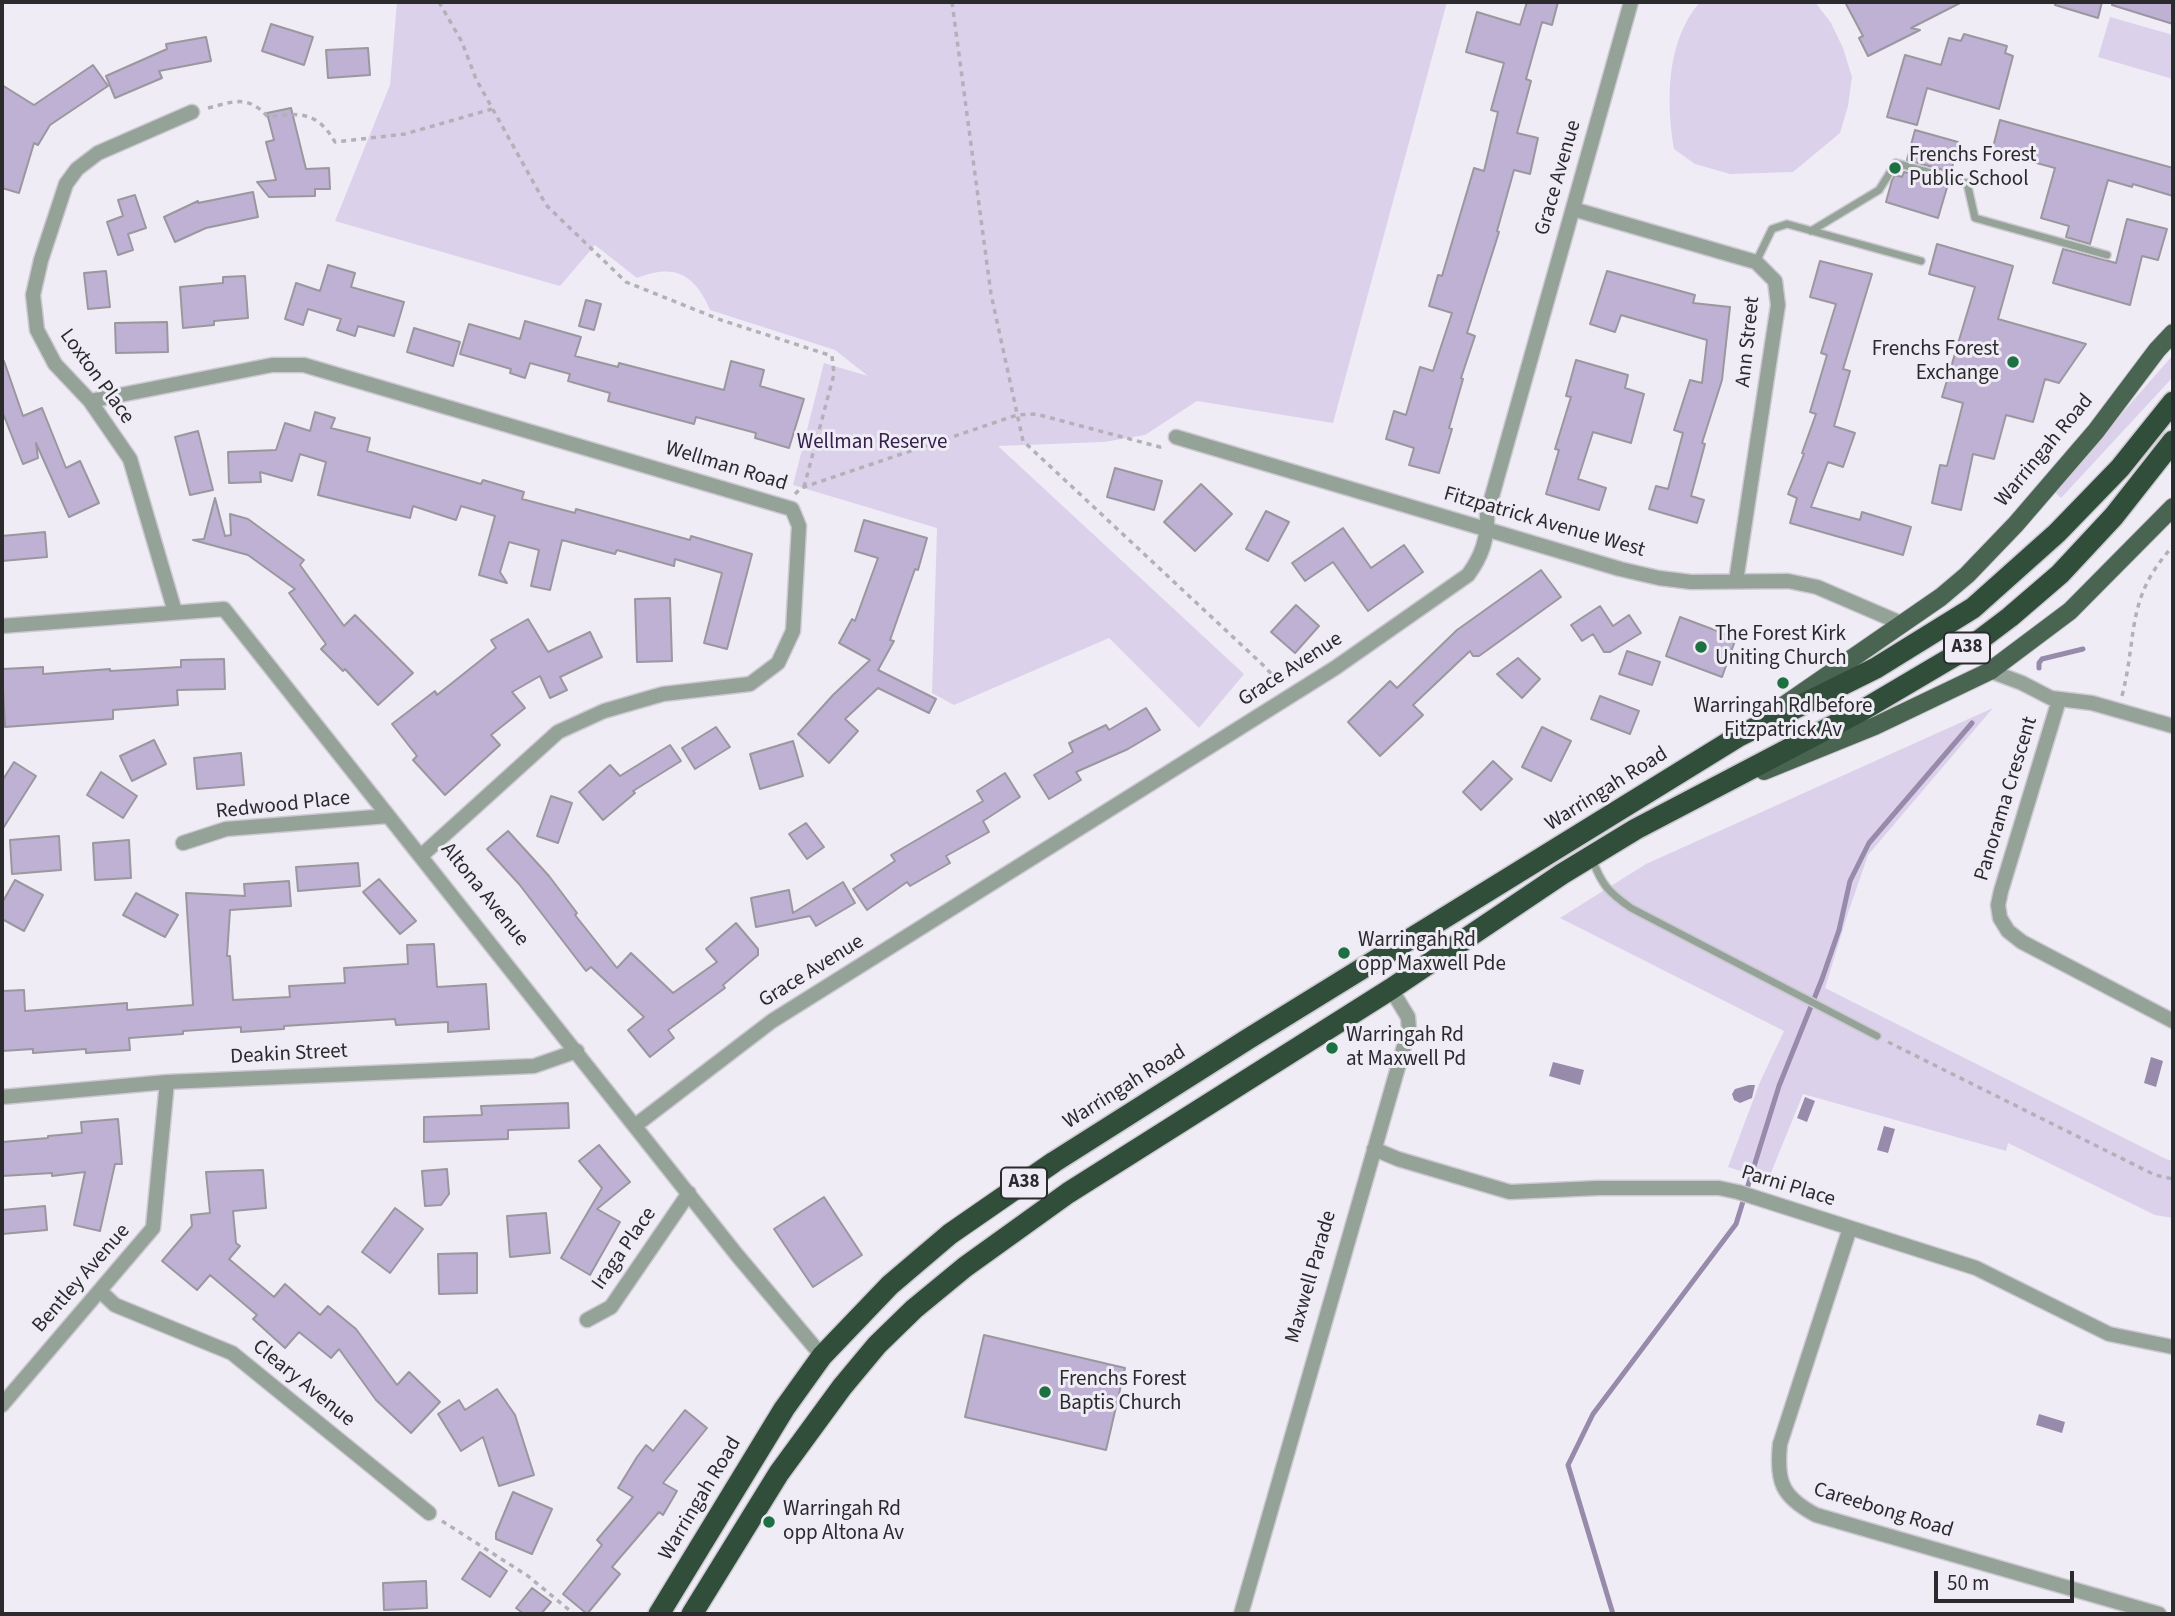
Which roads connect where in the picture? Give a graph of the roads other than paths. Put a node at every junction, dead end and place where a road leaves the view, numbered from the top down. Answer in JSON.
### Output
{"nodes":[{"id":1,"x":1631,"y":2,"type":"edge"},
{"id":2,"x":192,"y":113,"type":"road end"},
{"id":3,"x":1573,"y":209,"type":"junction"},
{"id":4,"x":1811,"y":231,"type":"junction"},
{"id":5,"x":2107,"y":255,"type":"dead end"},
{"id":6,"x":1921,"y":261,"type":"dead end"},
{"id":7,"x":1756,"y":262,"type":"junction"},
{"id":8,"x":2173,"y":333,"type":"edge"},
{"id":9,"x":90,"y":401,"type":"junction"},
{"id":10,"x":2173,"y":401,"type":"edge"},
{"id":11,"x":1176,"y":437,"type":"road end"},
{"id":12,"x":2173,"y":442,"type":"edge"},
{"id":13,"x":2173,"y":507,"type":"edge"},
{"id":14,"x":1488,"y":529,"type":"junction"},
{"id":15,"x":1736,"y":581,"type":"junction"},
{"id":16,"x":176,"y":612,"type":"junction"},
{"id":17,"x":1903,"y":624,"type":"junction"},
{"id":18,"x":2,"y":626,"type":"edge"},
{"id":19,"x":1990,"y":671,"type":"junction"},
{"id":20,"x":2055,"y":699,"type":"junction"},
{"id":21,"x":2173,"y":726,"type":"edge"},
{"id":22,"x":1739,"y":736,"type":"junction"},
{"id":23,"x":1711,"y":790,"type":"junction"},
{"id":24,"x":388,"y":816,"type":"junction"},
{"id":25,"x":183,"y":843,"type":"dead end"},
{"id":26,"x":421,"y":856,"type":"junction"},
{"id":27,"x":1591,"y":856,"type":"junction"},
{"id":28,"x":1372,"y":961,"type":"junction"},
{"id":29,"x":1391,"y":989,"type":"junction"},
{"id":30,"x":2173,"y":1021,"type":"edge"},
{"id":31,"x":1877,"y":1036,"type":"road end"},
{"id":32,"x":576,"y":1051,"type":"junction"},
{"id":33,"x":167,"y":1082,"type":"junction"},
{"id":34,"x":2,"y":1097,"type":"edge"},
{"id":35,"x":636,"y":1125,"type":"junction"},
{"id":36,"x":1374,"y":1149,"type":"junction"},
{"id":37,"x":689,"y":1193,"type":"junction"},
{"id":38,"x":1850,"y":1228,"type":"junction"},
{"id":39,"x":100,"y":1291,"type":"junction"},
{"id":40,"x":587,"y":1320,"type":"dead end"},
{"id":41,"x":2173,"y":1347,"type":"edge"},
{"id":42,"x":822,"y":1356,"type":"junction"},
{"id":43,"x":842,"y":1387,"type":"junction"},
{"id":44,"x":2,"y":1405,"type":"edge"},
{"id":45,"x":429,"y":1513,"type":"road end"},
{"id":46,"x":659,"y":1614,"type":"edge"},
{"id":47,"x":692,"y":1614,"type":"edge"},
{"id":48,"x":1241,"y":1614,"type":"edge"},
{"id":49,"x":2159,"y":1614,"type":"edge"}],
"edges":[{"from":1,"to":3,"type":"street","name":"Grace Avenue"},
{"from":2,"to":9,"type":"street","name":"Loxton Place"},
{"from":3,"to":7,"type":"street"},
{"from":3,"to":14,"type":"street","name":"Grace Avenue"},
{"from":4,"to":5,"type":"lane"},
{"from":4,"to":6,"type":"lane"},
{"from":4,"to":7,"type":"lane"},
{"from":7,"to":15,"type":"street","name":"Ann Street"},
{"from":8,"to":17,"type":"main road","name":"Warringah Road","number":"A38"},
{"from":9,"to":16,"type":"street","name":"Loxton Place"},
{"from":9,"to":26,"type":"street","name":"Wellman Road"},
{"from":10,"to":22,"type":"highway","name":"Warringah Road","number":"A38"},
{"from":11,"to":14,"type":"street","name":"Fitzpatrick Avenue West"},
{"from":12,"to":23,"type":"highway","number":"A38"},
{"from":13,"to":19,"type":"main road","number":"A38"},
{"from":14,"to":15,"type":"street","name":"Fitzpatrick Avenue West"},
{"from":14,"to":35,"type":"street","name":"Grace Avenue"},
{"from":15,"to":17,"type":"street","name":"Fitzpatrick Avenue West"},
{"from":16,"to":18,"type":"street","name":"Altona Avenue"},
{"from":16,"to":24,"type":"street","name":"Altona Avenue"},
{"from":17,"to":22,"type":"main road","name":"Warringah Road","number":"A38"},
{"from":19,"to":20,"type":"street"},
{"from":19,"to":23,"type":"main road","number":"A38"},
{"from":20,"to":21,"type":"street"},
{"from":20,"to":30,"type":"street","name":"Panorama Crescent"},
{"from":22,"to":28,"type":"highway","name":"Warringah Road","number":"A38"},
{"from":23,"to":27,"type":"highway","number":"A38"},
{"from":24,"to":25,"type":"street","name":"Redwood Place"},
{"from":24,"to":26,"type":"street","name":"Altona Avenue"},
{"from":26,"to":32,"type":"street","name":"Altona Avenue"},
{"from":27,"to":29,"type":"highway","number":"A38"},
{"from":27,"to":31,"type":"lane"},
{"from":28,"to":29,"type":"highway","name":"Maxwell Parade"},
{"from":28,"to":42,"type":"highway","name":"Warringah Road","number":"A38"},
{"from":29,"to":36,"type":"street","name":"Maxwell Parade"},
{"from":29,"to":43,"type":"highway","number":"A38"},
{"from":32,"to":33,"type":"street","name":"Deakin Street"},
{"from":32,"to":35,"type":"street","name":"Altona Avenue"},
{"from":33,"to":34,"type":"street","name":"Deakin Street"},
{"from":33,"to":39,"type":"street","name":"Bentley Avenue"},
{"from":35,"to":37,"type":"street","name":"Altona Avenue"},
{"from":36,"to":38,"type":"street","name":"Parni Place"},
{"from":36,"to":48,"type":"street","name":"Maxwell Parade"},
{"from":37,"to":40,"type":"street","name":"Iraga Place"},
{"from":37,"to":42,"type":"street","name":"Altona Avenue"},
{"from":38,"to":41,"type":"street","name":"Parni Place"},
{"from":38,"to":49,"type":"street","name":"Careebong Road"},
{"from":39,"to":44,"type":"street","name":"Bentley Avenue"},
{"from":39,"to":45,"type":"street","name":"Cleary Avenue"},
{"from":42,"to":43,"type":"highway","name":"Altona Avenue"},
{"from":42,"to":46,"type":"highway","name":"Warringah Road","number":"A38"},
{"from":43,"to":47,"type":"highway","number":"A38"}]}
